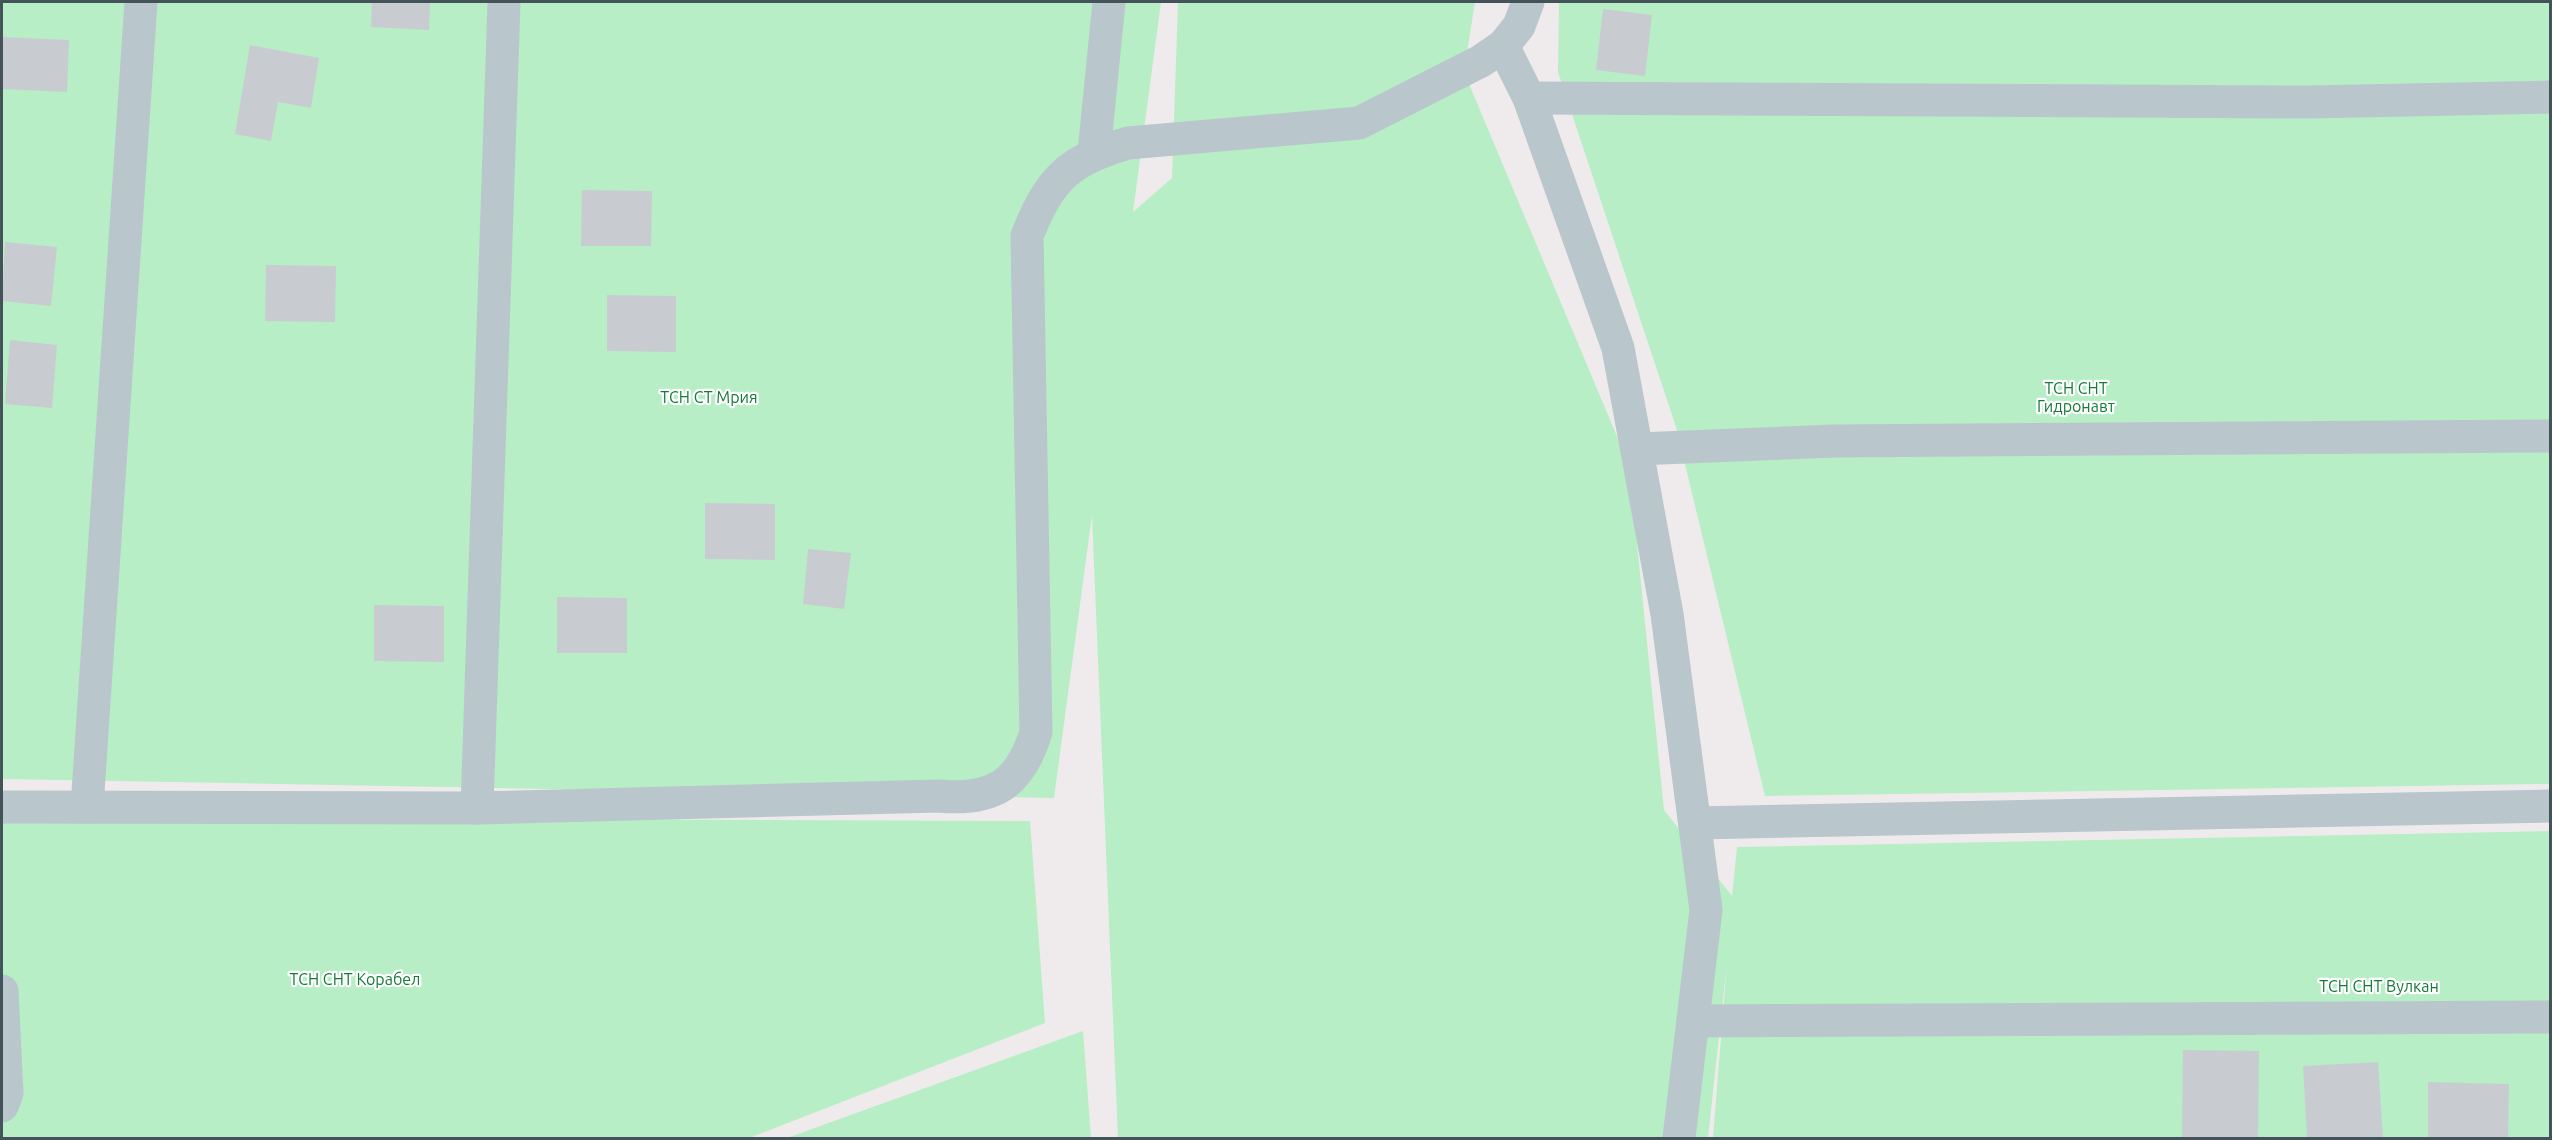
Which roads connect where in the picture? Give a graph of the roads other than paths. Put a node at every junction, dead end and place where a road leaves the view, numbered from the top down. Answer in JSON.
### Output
{"nodes":[{"id":1,"x":141,"y":2,"type":"edge"},
{"id":2,"x":504,"y":2,"type":"edge"},
{"id":3,"x":1109,"y":2,"type":"edge"},
{"id":4,"x":1528,"y":2,"type":"edge"},
{"id":5,"x":1503,"y":46,"type":"junction"},
{"id":6,"x":2550,"y":97,"type":"edge"},
{"id":7,"x":1529,"y":98,"type":"junction"},
{"id":8,"x":1094,"y":153,"type":"junction"},
{"id":9,"x":2550,"y":436,"type":"edge"},
{"id":10,"x":1637,"y":449,"type":"junction"},
{"id":11,"x":2550,"y":806,"type":"edge"},
{"id":12,"x":2,"y":807,"type":"edge"},
{"id":13,"x":87,"y":807,"type":"junction"},
{"id":14,"x":477,"y":808,"type":"junction"},
{"id":15,"x":1695,"y":823,"type":"junction"},
{"id":16,"x":2,"y":991,"type":"edge"},
{"id":17,"x":2550,"y":1017,"type":"edge"},
{"id":18,"x":1693,"y":1022,"type":"junction"},
{"id":19,"x":2,"y":1107,"type":"edge"},
{"id":20,"x":1679,"y":1138,"type":"edge"}],
"edges":[{"from":1,"to":13,"type":"street"},
{"from":2,"to":14,"type":"street"},
{"from":3,"to":8,"type":"street"},
{"from":4,"to":5,"type":"street"},
{"from":5,"to":7,"type":"street"},
{"from":5,"to":8,"type":"street"},
{"from":6,"to":7,"type":"street"},
{"from":7,"to":10,"type":"street"},
{"from":8,"to":14,"type":"street"},
{"from":9,"to":10,"type":"street"},
{"from":10,"to":15,"type":"street"},
{"from":11,"to":15,"type":"street"},
{"from":12,"to":13,"type":"street"},
{"from":13,"to":14,"type":"street"},
{"from":15,"to":18,"type":"street"},
{"from":16,"to":19,"type":"street"},
{"from":17,"to":18,"type":"street"},
{"from":18,"to":20,"type":"street"}]}
